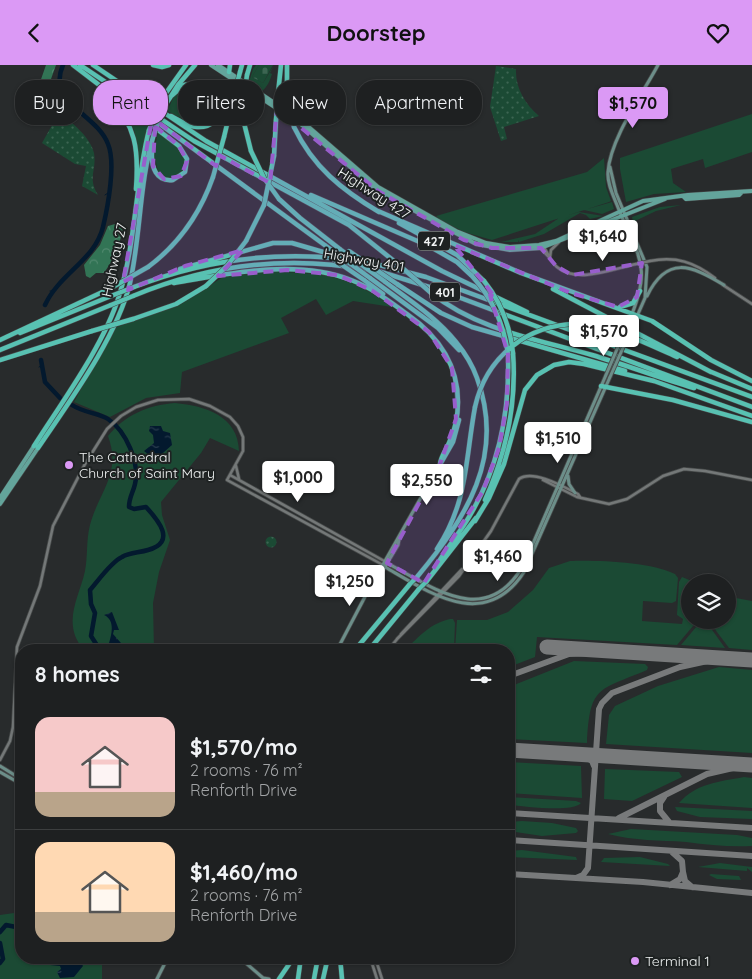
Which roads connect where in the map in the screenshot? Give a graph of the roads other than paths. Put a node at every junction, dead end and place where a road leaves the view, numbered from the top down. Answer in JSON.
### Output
{"nodes":[{"id":1,"x":73,"y":65,"type":"edge"},
{"id":2,"x":80,"y":65,"type":"edge"},
{"id":3,"x":93,"y":65,"type":"edge"},
{"id":4,"x":153,"y":65,"type":"edge"},
{"id":5,"x":169,"y":65,"type":"edge"},
{"id":6,"x":186,"y":65,"type":"edge"},
{"id":7,"x":196,"y":65,"type":"edge"},
{"id":8,"x":211,"y":65,"type":"edge"},
{"id":9,"x":218,"y":65,"type":"edge"},
{"id":10,"x":230,"y":65,"type":"edge"},
{"id":11,"x":242,"y":65,"type":"edge"},
{"id":12,"x":250,"y":65,"type":"edge"},
{"id":13,"x":281,"y":65,"type":"edge"},
{"id":14,"x":286,"y":65,"type":"edge"},
{"id":15,"x":658,"y":65,"type":"edge"},
{"id":16,"x":229,"y":72,"type":"junction"},
{"id":17,"x":101,"y":80,"type":"edge"},
{"id":18,"x":115,"y":80,"type":"edge"},
{"id":19,"x":93,"y":81,"type":"edge"},
{"id":20,"x":170,"y":97,"type":"junction"},
{"id":21,"x":168,"y":115,"type":"edge"},
{"id":22,"x":168,"y":116,"type":"edge"},
{"id":23,"x":168,"y":124,"type":"edge"},
{"id":24,"x":128,"y":125,"type":"edge"},
{"id":25,"x":151,"y":125,"type":"edge"},
{"id":26,"x":163,"y":125,"type":"edge"},
{"id":27,"x":154,"y":134,"type":"junction"},
{"id":28,"x":281,"y":181,"type":"junction"},
{"id":29,"x":752,"y":191,"type":"edge"},
{"id":30,"x":378,"y":211,"type":"junction"},
{"id":31,"x":622,"y":212,"type":"junction"},
{"id":32,"x":133,"y":223,"type":"junction"},
{"id":33,"x":608,"y":223,"type":"junction"},
{"id":34,"x":625,"y":225,"type":"junction"},
{"id":35,"x":595,"y":226,"type":"junction"},
{"id":36,"x":315,"y":230,"type":"junction"},
{"id":37,"x":584,"y":230,"type":"junction"},
{"id":38,"x":559,"y":242,"type":"junction"},
{"id":39,"x":542,"y":246,"type":"junction"},
{"id":40,"x":550,"y":258,"type":"junction"},
{"id":41,"x":521,"y":273,"type":"junction"},
{"id":42,"x":165,"y":276,"type":"junction"},
{"id":43,"x":724,"y":285,"type":"junction"},
{"id":44,"x":158,"y":286,"type":"junction"},
{"id":45,"x":640,"y":291,"type":"junction"},
{"id":46,"x":645,"y":298,"type":"junction"},
{"id":47,"x":752,"y":304,"type":"edge"},
{"id":48,"x":618,"y":307,"type":"junction"},
{"id":49,"x":635,"y":314,"type":"junction"},
{"id":50,"x":551,"y":323,"type":"junction"},
{"id":51,"x":0,"y":340,"type":"edge"},
{"id":52,"x":0,"y":350,"type":"edge"},
{"id":53,"x":510,"y":354,"type":"junction"},
{"id":54,"x":0,"y":360,"type":"edge"},
{"id":55,"x":711,"y":372,"type":"junction"},
{"id":56,"x":608,"y":376,"type":"junction"},
{"id":57,"x":476,"y":377,"type":"junction"},
{"id":58,"x":654,"y":381,"type":"junction"},
{"id":59,"x":752,"y":381,"type":"edge"},
{"id":60,"x":604,"y":387,"type":"junction"},
{"id":61,"x":752,"y":389,"type":"edge"},
{"id":62,"x":719,"y":395,"type":"junction"},
{"id":63,"x":752,"y":397,"type":"edge"},
{"id":64,"x":752,"y":407,"type":"edge"},
{"id":65,"x":752,"y":416,"type":"edge"},
{"id":66,"x":752,"y":422,"type":"edge"},
{"id":67,"x":36,"y":447,"type":"junction"},
{"id":68,"x":237,"y":462,"type":"junction"},
{"id":69,"x":440,"y":464,"type":"junction"},
{"id":70,"x":230,"y":475,"type":"junction"},
{"id":71,"x":568,"y":475,"type":"junction"},
{"id":72,"x":752,"y":480,"type":"edge"},
{"id":73,"x":242,"y":482,"type":"junction"},
{"id":74,"x":557,"y":486,"type":"junction"},
{"id":75,"x":562,"y":489,"type":"junction"},
{"id":76,"x":575,"y":493,"type":"junction"},
{"id":77,"x":580,"y":497,"type":"junction"},
{"id":78,"x":0,"y":498,"type":"edge"},
{"id":79,"x":0,"y":504,"type":"edge"},
{"id":80,"x":475,"y":521,"type":"junction"},
{"id":81,"x":385,"y":564,"type":"junction"},
{"id":82,"x":422,"y":570,"type":"junction"},
{"id":83,"x":427,"y":581,"type":"junction"},
{"id":84,"x":441,"y":593,"type":"junction"},
{"id":85,"x":437,"y":596,"type":"junction"},
{"id":86,"x":18,"y":644,"type":"edge"},
{"id":87,"x":340,"y":644,"type":"edge"},
{"id":88,"x":360,"y":644,"type":"edge"},
{"id":89,"x":374,"y":644,"type":"edge"},
{"id":90,"x":393,"y":644,"type":"edge"},
{"id":91,"x":15,"y":687,"type":"edge"},
{"id":92,"x":5,"y":751,"type":"junction"},
{"id":93,"x":0,"y":755,"type":"edge"},
{"id":94,"x":0,"y":760,"type":"edge"},
{"id":95,"x":0,"y":766,"type":"edge"},
{"id":96,"x":0,"y":772,"type":"edge"},
{"id":97,"x":15,"y":775,"type":"edge"},
{"id":98,"x":15,"y":781,"type":"edge"},
{"id":99,"x":164,"y":964,"type":"edge"},
{"id":100,"x":247,"y":964,"type":"edge"},
{"id":101,"x":289,"y":964,"type":"edge"},
{"id":102,"x":300,"y":964,"type":"edge"},
{"id":103,"x":317,"y":964,"type":"edge"},
{"id":104,"x":326,"y":964,"type":"edge"},
{"id":105,"x":341,"y":964,"type":"edge"},
{"id":106,"x":372,"y":964,"type":"edge"},
{"id":107,"x":377,"y":964,"type":"edge"},
{"id":108,"x":314,"y":978,"type":"edge"},
{"id":109,"x":157,"y":979,"type":"edge"},
{"id":110,"x":263,"y":979,"type":"edge"},
{"id":111,"x":268,"y":979,"type":"edge"},
{"id":112,"x":279,"y":979,"type":"edge"},
{"id":113,"x":298,"y":979,"type":"edge"},
{"id":114,"x":323,"y":979,"type":"edge"},
{"id":115,"x":342,"y":979,"type":"edge"},
{"id":116,"x":377,"y":979,"type":"edge"},
{"id":117,"x":382,"y":979,"type":"edge"}],
"edges":[{"from":1,"to":19,"type":"highway"},
{"from":2,"to":17,"type":"highway"},
{"from":3,"to":18,"type":"highway"},
{"from":4,"to":5,"type":"highway"},
{"from":6,"to":32,"type":"highway","name":"Highway 27","bridge":true},
{"from":7,"to":20,"type":"highway"},
{"from":8,"to":39,"type":"main road"},
{"from":9,"to":16,"type":"main road"},
{"from":10,"to":16,"type":"highway"},
{"from":11,"to":51,"type":"highway","bridge":true},
{"from":12,"to":36,"type":"highway","bridge":true},
{"from":13,"to":54,"type":"highway","bridge":true},
{"from":14,"to":30,"type":"highway","name":"Highway 427","number":"427","bridge":true},
{"from":15,"to":31,"type":"main road"},
{"from":16,"to":39,"type":"main road"},
{"from":20,"to":21,"type":"highway"},
{"from":20,"to":27,"type":"highway","bridge":true},
{"from":22,"to":28,"type":"highway"},
{"from":23,"to":62,"type":"highway","bridge":true},
{"from":24,"to":32,"type":"highway"},
{"from":25,"to":27,"type":"highway"},
{"from":26,"to":57,"type":"highway","bridge":true},
{"from":27,"to":67,"type":"highway","name":"Highway 27"},
{"from":28,"to":50,"type":"highway"},
{"from":28,"to":53,"type":"highway","bridge":true},
{"from":29,"to":31,"type":"main road"},
{"from":30,"to":41,"type":"highway"},
{"from":30,"to":53,"type":"highway","name":"Highway 427","number":"427","bridge":true},
{"from":31,"to":33,"type":"main road"},
{"from":31,"to":34,"type":"main road"},
{"from":31,"to":35,"type":"main road"},
{"from":31,"to":46,"type":"main road"},
{"from":32,"to":67,"type":"highway","name":"Highway 27"},
{"from":33,"to":34,"type":"main road"},
{"from":33,"to":35,"type":"main road"},
{"from":34,"to":45,"type":"main road"},
{"from":35,"to":37,"type":"main road"},
{"from":36,"to":57,"type":"highway","bridge":true},
{"from":36,"to":58,"type":"highway","bridge":true},
{"from":37,"to":38,"type":"main road"},
{"from":37,"to":39,"type":"main road"},
{"from":38,"to":39,"type":"main road"},
{"from":38,"to":40,"type":"street"},
{"from":39,"to":40,"type":"street"},
{"from":40,"to":43,"type":"street","bridge":true},
{"from":41,"to":48,"type":"highway"},
{"from":41,"to":55,"type":"highway"},
{"from":42,"to":50,"type":"highway","name":"Highway 401","number":"401"},
{"from":42,"to":51,"type":"highway","name":"Highway 401","number":"401","bridge":true},
{"from":42,"to":69,"type":"highway","bridge":true},
{"from":43,"to":46,"type":"main road"},
{"from":43,"to":47,"type":"street"},
{"from":44,"to":52,"type":"highway","name":"Highway 401","number":"401","bridge":true},
{"from":44,"to":62,"type":"highway","name":"Highway 401","number":"401"},
{"from":44,"to":69,"type":"highway"},
{"from":45,"to":48,"type":"highway"},
{"from":45,"to":49,"type":"main road"},
{"from":46,"to":49,"type":"main road"},
{"from":48,"to":49,"type":"highway"},
{"from":49,"to":56,"type":"main road","bridge":true},
{"from":49,"to":56,"type":"main road","bridge":true},
{"from":49,"to":59,"type":"highway"},
{"from":50,"to":63,"type":"highway","number":"401"},
{"from":53,"to":80,"type":"highway","name":"Highway 427","number":"427"},
{"from":53,"to":83,"type":"highway"},
{"from":55,"to":61,"type":"highway"},
{"from":55,"to":82,"type":"highway","bridge":true},
{"from":56,"to":60,"type":"main road"},
{"from":57,"to":82,"type":"highway"},
{"from":58,"to":65,"type":"highway"},
{"from":58,"to":80,"type":"highway"},
{"from":60,"to":66,"type":"highway"},
{"from":60,"to":71,"type":"main road"},
{"from":60,"to":74,"type":"main road"},
{"from":62,"to":64,"type":"highway","number":"401"},
{"from":67,"to":78,"type":"main road","name":"Highway 27"},
{"from":67,"to":79,"type":"main road","name":"Highway 27"},
{"from":68,"to":70,"type":"street"},
{"from":68,"to":73,"type":"street"},
{"from":68,"to":86,"type":"street"},
{"from":69,"to":81,"type":"main road"},
{"from":70,"to":73,"type":"street"},
{"from":70,"to":81,"type":"street"},
{"from":71,"to":75,"type":"main road"},
{"from":71,"to":76,"type":"main road"},
{"from":72,"to":77,"type":"street"},
{"from":73,"to":81,"type":"street"},
{"from":74,"to":75,"type":"street"},
{"from":74,"to":84,"type":"street"},
{"from":74,"to":84,"type":"main road"},
{"from":75,"to":76,"type":"street"},
{"from":75,"to":77,"type":"street"},
{"from":75,"to":85,"type":"main road"},
{"from":76,"to":77,"type":"street"},
{"from":80,"to":83,"type":"highway","name":"Highway 427","number":"427"},
{"from":81,"to":84,"type":"main road"},
{"from":81,"to":85,"type":"main road"},
{"from":81,"to":87,"type":"main road"},
{"from":82,"to":88,"type":"highway","bridge":true},
{"from":83,"to":89,"type":"highway","name":"Highway 427","number":"427","bridge":true},
{"from":84,"to":85,"type":"street"},
{"from":85,"to":90,"type":"street"},
{"from":91,"to":92,"type":"street"},
{"from":92,"to":93,"type":"street"},
{"from":92,"to":94,"type":"street"},
{"from":95,"to":97,"type":"main road"},
{"from":96,"to":98,"type":"main road"},
{"from":99,"to":109,"type":"main road"},
{"from":100,"to":110,"type":"main road"},
{"from":101,"to":112,"type":"highway"},
{"from":102,"to":113,"type":"highway"},
{"from":103,"to":108,"type":"highway"},
{"from":104,"to":114,"type":"highway"},
{"from":105,"to":115,"type":"highway"},
{"from":106,"to":116,"type":"street"},
{"from":107,"to":117,"type":"street"},
{"from":110,"to":111,"type":"main road"}]}
